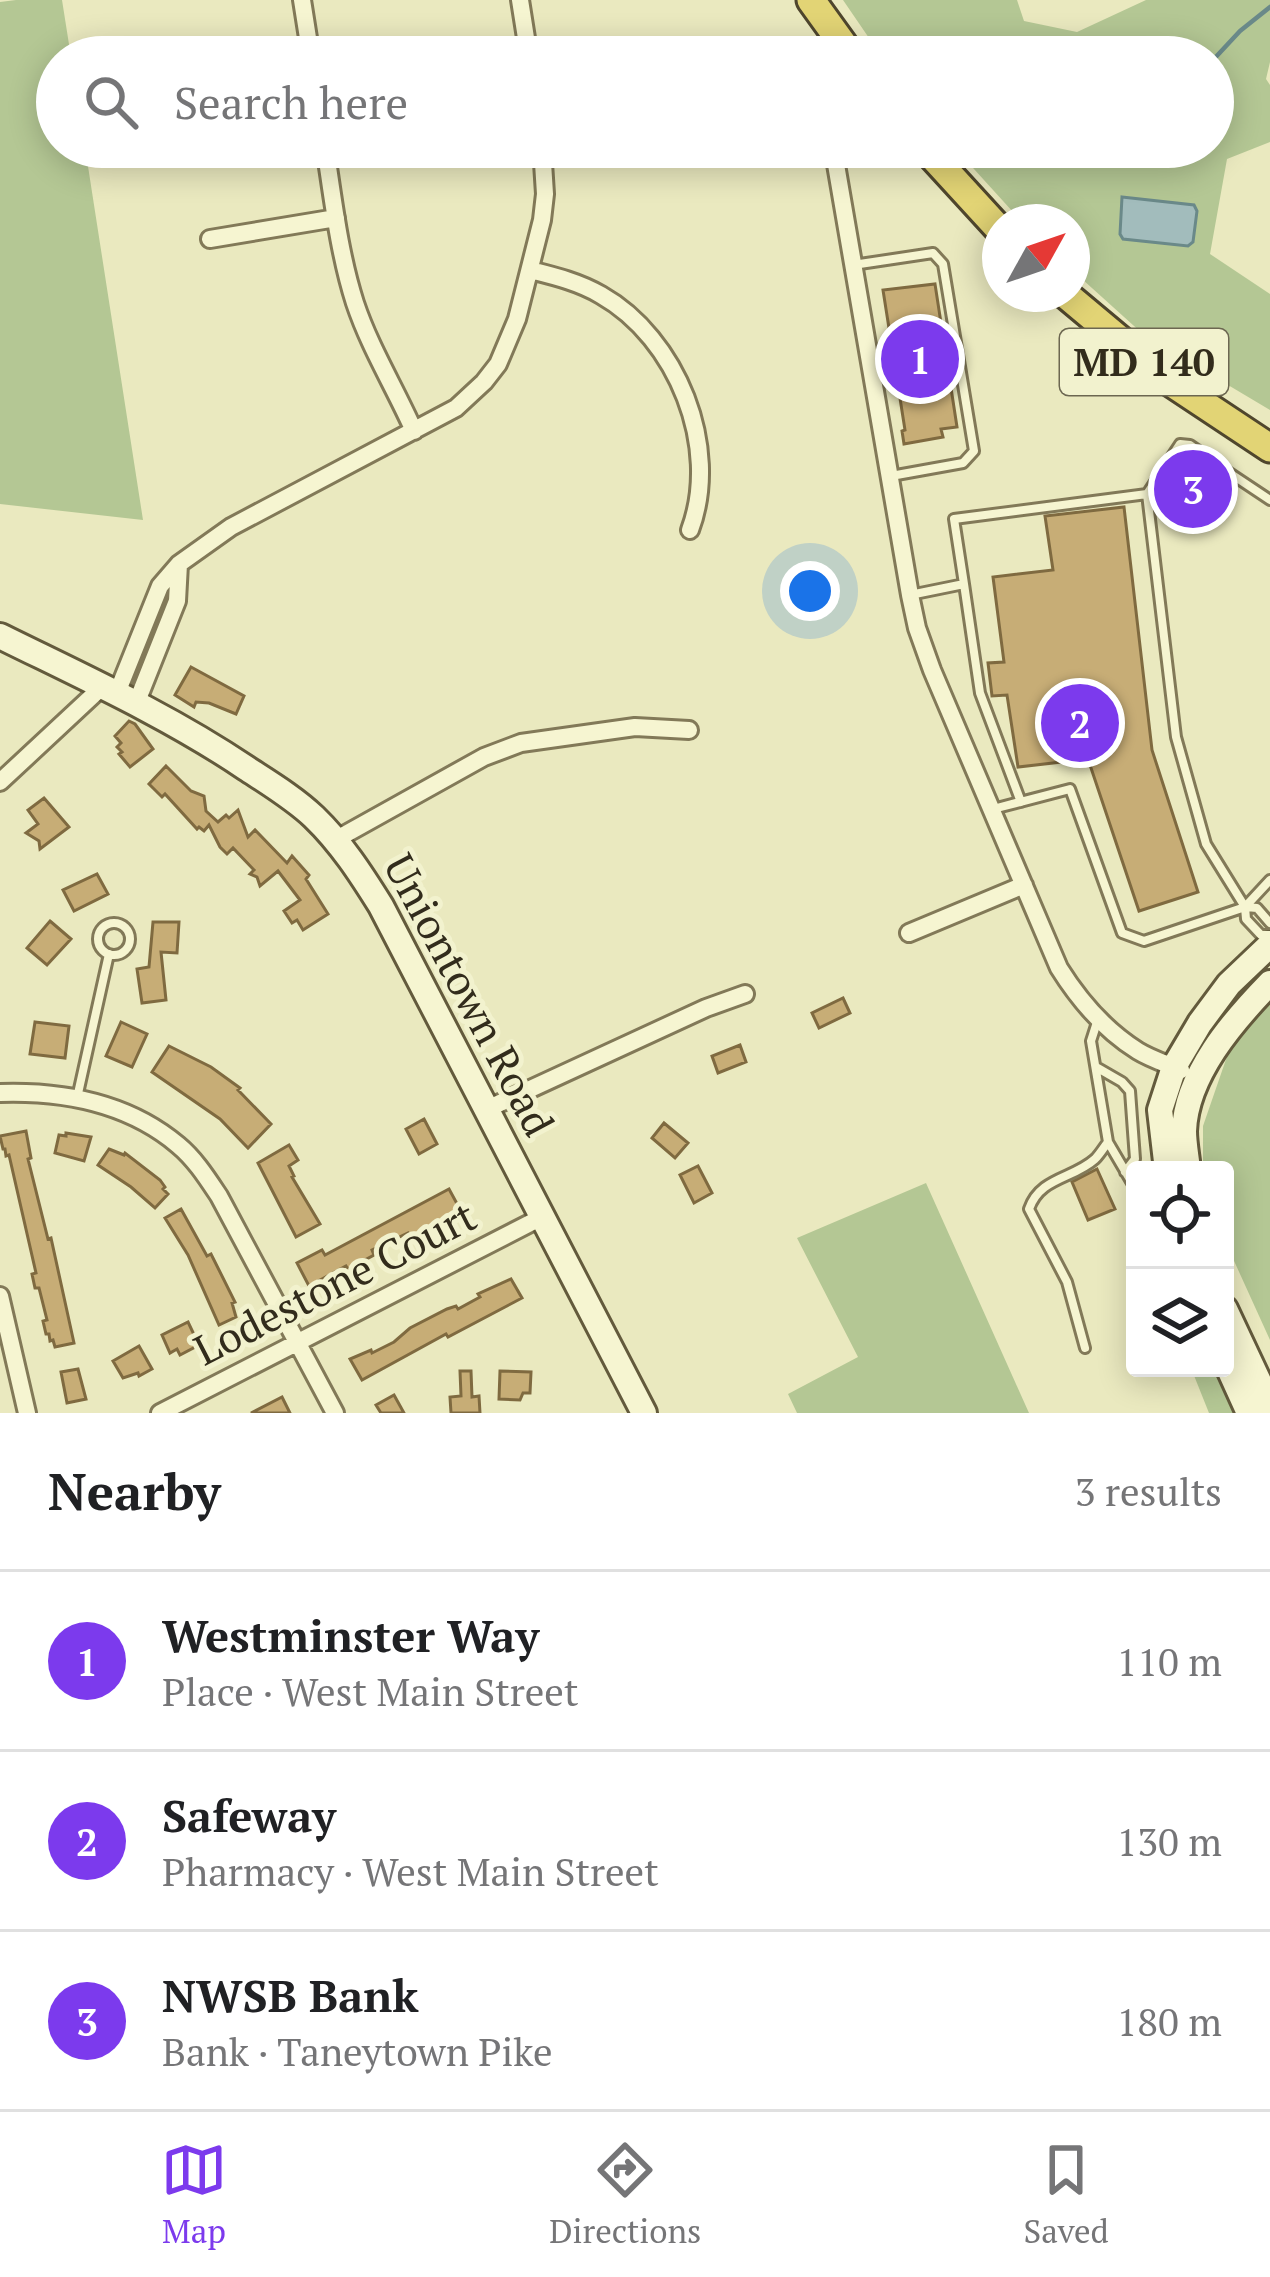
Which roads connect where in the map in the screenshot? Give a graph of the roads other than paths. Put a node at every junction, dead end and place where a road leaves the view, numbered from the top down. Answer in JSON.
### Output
{"nodes":[{"id":1,"x":302,"y":0,"type":"edge"},
{"id":2,"x":520,"y":0,"type":"edge"},
{"id":3,"x":811,"y":0,"type":"edge"},
{"id":4,"x":308,"y":36,"type":"edge"},
{"id":5,"x":526,"y":36,"type":"edge"},
{"id":6,"x":837,"y":36,"type":"edge"},
{"id":7,"x":328,"y":168,"type":"edge"},
{"id":8,"x":542,"y":168,"type":"edge"},
{"id":9,"x":837,"y":168,"type":"edge"},
{"id":10,"x":943,"y":168,"type":"edge"},
{"id":11,"x":982,"y":210,"type":"edge"},
{"id":12,"x":336,"y":218,"type":"junction"},
{"id":13,"x":211,"y":239,"type":"dead end"},
{"id":14,"x":853,"y":265,"type":"junction"},
{"id":15,"x":530,"y":270,"type":"junction"},
{"id":16,"x":1087,"y":312,"type":"edge"},
{"id":17,"x":414,"y":430,"type":"junction"},
{"id":18,"x":1270,"y":448,"type":"edge"},
{"id":19,"x":1203,"y":454,"type":"dead end"},
{"id":20,"x":1219,"y":466,"type":"dead end"},
{"id":21,"x":889,"y":476,"type":"junction"},
{"id":22,"x":1147,"y":494,"type":"junction"},
{"id":23,"x":1270,"y":500,"type":"edge"},
{"id":24,"x":690,"y":530,"type":"dead end"},
{"id":25,"x":964,"y":584,"type":"junction"},
{"id":26,"x":910,"y":595,"type":"junction"},
{"id":27,"x":0,"y":636,"type":"edge"},
{"id":28,"x":118,"y":694,"type":"junction"},
{"id":29,"x":689,"y":730,"type":"dead end"},
{"id":30,"x":0,"y":782,"type":"edge"},
{"id":31,"x":1021,"y":802,"type":"junction"},
{"id":32,"x":992,"y":809,"type":"junction"},
{"id":33,"x":335,"y":840,"type":"junction"},
{"id":34,"x":1270,"y":880,"type":"edge"},
{"id":35,"x":1024,"y":885,"type":"junction"},
{"id":36,"x":1245,"y":907,"type":"junction"},
{"id":37,"x":1270,"y":922,"type":"edge"},
{"id":38,"x":909,"y":933,"type":"dead end"},
{"id":39,"x":1270,"y":934,"type":"edge"},
{"id":40,"x":1270,"y":945,"type":"edge"},
{"id":41,"x":109,"y":954,"type":"junction"},
{"id":42,"x":1270,"y":982,"type":"edge"},
{"id":43,"x":745,"y":994,"type":"dead end"},
{"id":44,"x":1099,"y":1018,"type":"junction"},
{"id":45,"x":1094,"y":1066,"type":"junction"},
{"id":46,"x":1174,"y":1067,"type":"junction"},
{"id":47,"x":1198,"y":1078,"type":"junction"},
{"id":48,"x":0,"y":1093,"type":"edge"},
{"id":49,"x":76,"y":1100,"type":"junction"},
{"id":50,"x":487,"y":1109,"type":"junction"},
{"id":51,"x":1108,"y":1142,"type":"junction"},
{"id":52,"x":1166,"y":1161,"type":"edge"},
{"id":53,"x":1187,"y":1161,"type":"edge"},
{"id":54,"x":1125,"y":1172,"type":"joint"},
{"id":55,"x":542,"y":1216,"type":"junction"},
{"id":56,"x":0,"y":1296,"type":"edge"},
{"id":57,"x":1234,"y":1329,"type":"edge"},
{"id":58,"x":299,"y":1342,"type":"junction"},
{"id":59,"x":1085,"y":1348,"type":"dead end"},
{"id":60,"x":1233,"y":1377,"type":"edge"},
{"id":61,"x":1270,"y":1406,"type":"edge"},
{"id":62,"x":27,"y":1413,"type":"edge"},
{"id":63,"x":160,"y":1413,"type":"edge"},
{"id":64,"x":335,"y":1413,"type":"edge"},
{"id":65,"x":644,"y":1413,"type":"edge"},
{"id":66,"x":1250,"y":1413,"type":"edge"}],
"edges":[{"from":1,"to":4,"type":"street"},
{"from":2,"to":5,"type":"street"},
{"from":3,"to":6,"type":"highway"},
{"from":7,"to":12,"type":"street"},
{"from":8,"to":15,"type":"street"},
{"from":9,"to":14,"type":"street"},
{"from":10,"to":11,"type":"highway"},
{"from":12,"to":13,"type":"street"},
{"from":12,"to":17,"type":"street"},
{"from":14,"to":21,"type":"street"},
{"from":14,"to":21,"type":"lane"},
{"from":15,"to":17,"type":"street"},
{"from":15,"to":24,"type":"street"},
{"from":16,"to":18,"type":"highway","number":"MD 140"},
{"from":17,"to":28,"type":"street"},
{"from":19,"to":22,"type":"lane"},
{"from":20,"to":23,"type":"lane"},
{"from":21,"to":26,"type":"street"},
{"from":22,"to":25,"type":"lane"},
{"from":22,"to":36,"type":"lane"},
{"from":25,"to":26,"type":"lane"},
{"from":25,"to":31,"type":"lane"},
{"from":26,"to":32,"type":"street"},
{"from":27,"to":28,"type":"main road","name":"Uniontown Road"},
{"from":28,"to":30,"type":"street"},
{"from":28,"to":33,"type":"main road","name":"Uniontown Road"},
{"from":29,"to":33,"type":"street"},
{"from":31,"to":32,"type":"lane"},
{"from":31,"to":36,"type":"lane"},
{"from":32,"to":35,"type":"street"},
{"from":33,"to":50,"type":"main road","name":"Uniontown Road"},
{"from":34,"to":36,"type":"lane"},
{"from":35,"to":38,"type":"street"},
{"from":35,"to":44,"type":"street"},
{"from":36,"to":37,"type":"lane"},
{"from":36,"to":39,"type":"lane"},
{"from":40,"to":46,"type":"main road"},
{"from":41,"to":41,"type":"lane"},
{"from":41,"to":49,"type":"lane"},
{"from":42,"to":47,"type":"main road"},
{"from":43,"to":50,"type":"street"},
{"from":44,"to":45,"type":"lane"},
{"from":44,"to":46,"type":"street"},
{"from":45,"to":51,"type":"lane"},
{"from":45,"to":54,"type":"lane"},
{"from":46,"to":47,"type":"street"},
{"from":46,"to":52,"type":"main road"},
{"from":47,"to":53,"type":"main road"},
{"from":48,"to":49,"type":"street"},
{"from":49,"to":58,"type":"street"},
{"from":50,"to":55,"type":"main road","name":"Uniontown Road"},
{"from":51,"to":54,"type":"lane"},
{"from":51,"to":59,"type":"lane"},
{"from":55,"to":58,"type":"street","name":"Lodestone Court"},
{"from":55,"to":65,"type":"main road","name":"Uniontown Road"},
{"from":56,"to":62,"type":"street"},
{"from":57,"to":61,"type":"main road"},
{"from":58,"to":63,"type":"street","name":"Lodestone Court"},
{"from":58,"to":64,"type":"street"},
{"from":60,"to":66,"type":"main road"}]}
